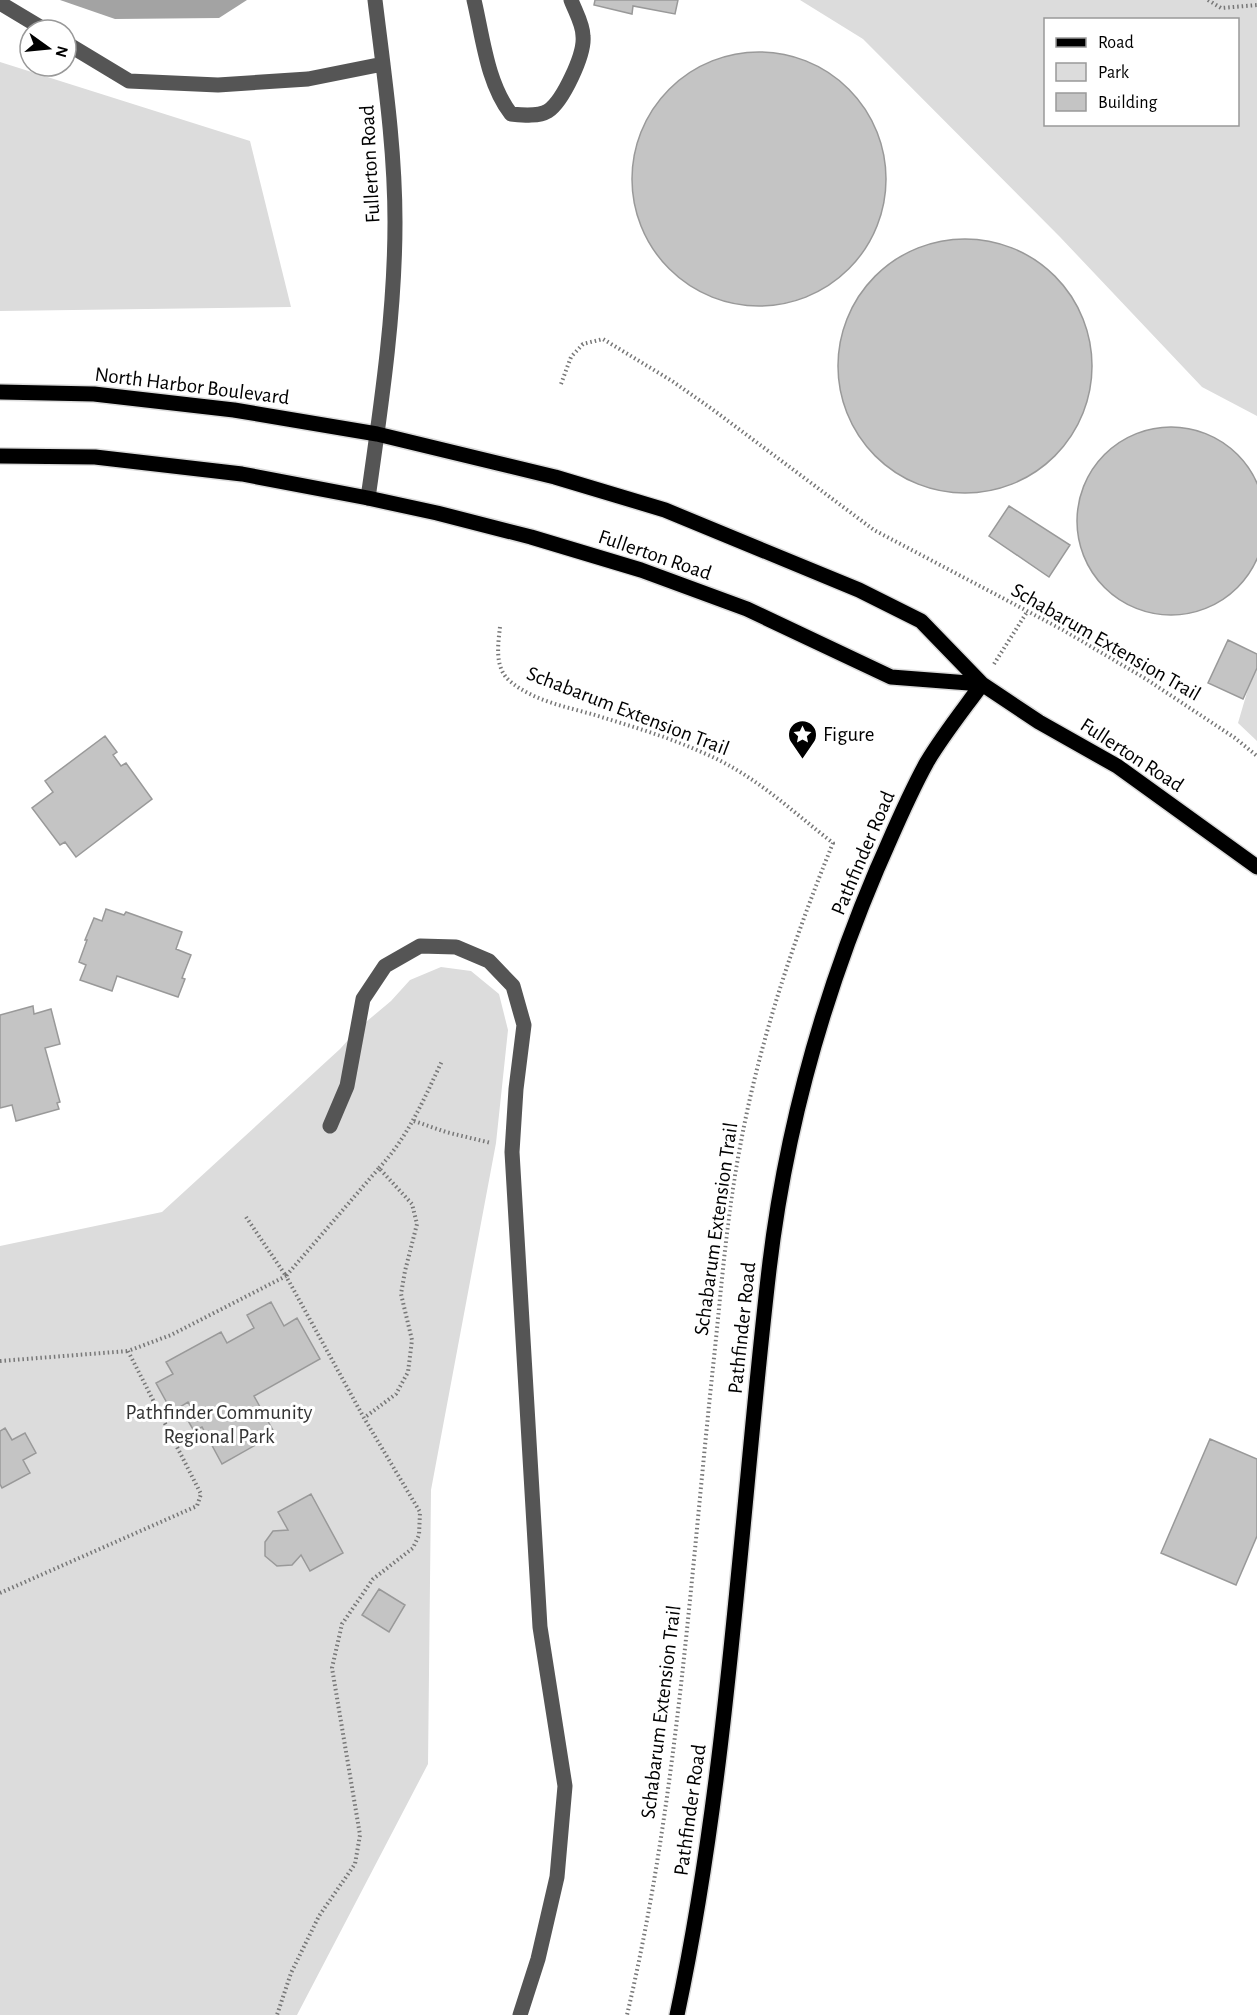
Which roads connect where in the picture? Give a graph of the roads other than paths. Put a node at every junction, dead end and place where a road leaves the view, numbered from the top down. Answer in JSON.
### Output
{"nodes":[{"id":1,"x":375,"y":0,"type":"edge"},
{"id":2,"x":474,"y":0,"type":"edge"},
{"id":3,"x":571,"y":0,"type":"edge"},
{"id":4,"x":0,"y":3,"type":"edge"},
{"id":5,"x":25,"y":18,"type":"edge"},
{"id":6,"x":78,"y":50,"type":"edge"},
{"id":7,"x":383,"y":64,"type":"junction"},
{"id":8,"x":0,"y":392,"type":"edge"},
{"id":9,"x":377,"y":434,"type":"junction"},
{"id":10,"x":0,"y":456,"type":"edge"},
{"id":11,"x":368,"y":498,"type":"junction"},
{"id":12,"x":982,"y":684,"type":"junction"},
{"id":13,"x":1257,"y":867,"type":"edge"},
{"id":14,"x":330,"y":1125,"type":"dead end"},
{"id":15,"x":520,"y":2015,"type":"edge"},
{"id":16,"x":677,"y":2015,"type":"edge"}],
"edges":[{"from":1,"to":7,"type":"street","name":"Fullerton Road"},
{"from":2,"to":3,"type":"street"},
{"from":4,"to":5,"type":"street"},
{"from":6,"to":7,"type":"street"},
{"from":7,"to":9,"type":"street","name":"Fullerton Road"},
{"from":8,"to":9,"type":"main road","name":"North Harbor Boulevard"},
{"from":9,"to":11,"type":"street","name":"Fullerton Road"},
{"from":9,"to":12,"type":"main road","name":"Fullerton Road"},
{"from":10,"to":11,"type":"main road"},
{"from":11,"to":12,"type":"main road","name":"Fullerton Road"},
{"from":12,"to":13,"type":"main road","name":"Fullerton Road"},
{"from":12,"to":16,"type":"main road","name":"Pathfinder Road"},
{"from":14,"to":15,"type":"street"}]}
